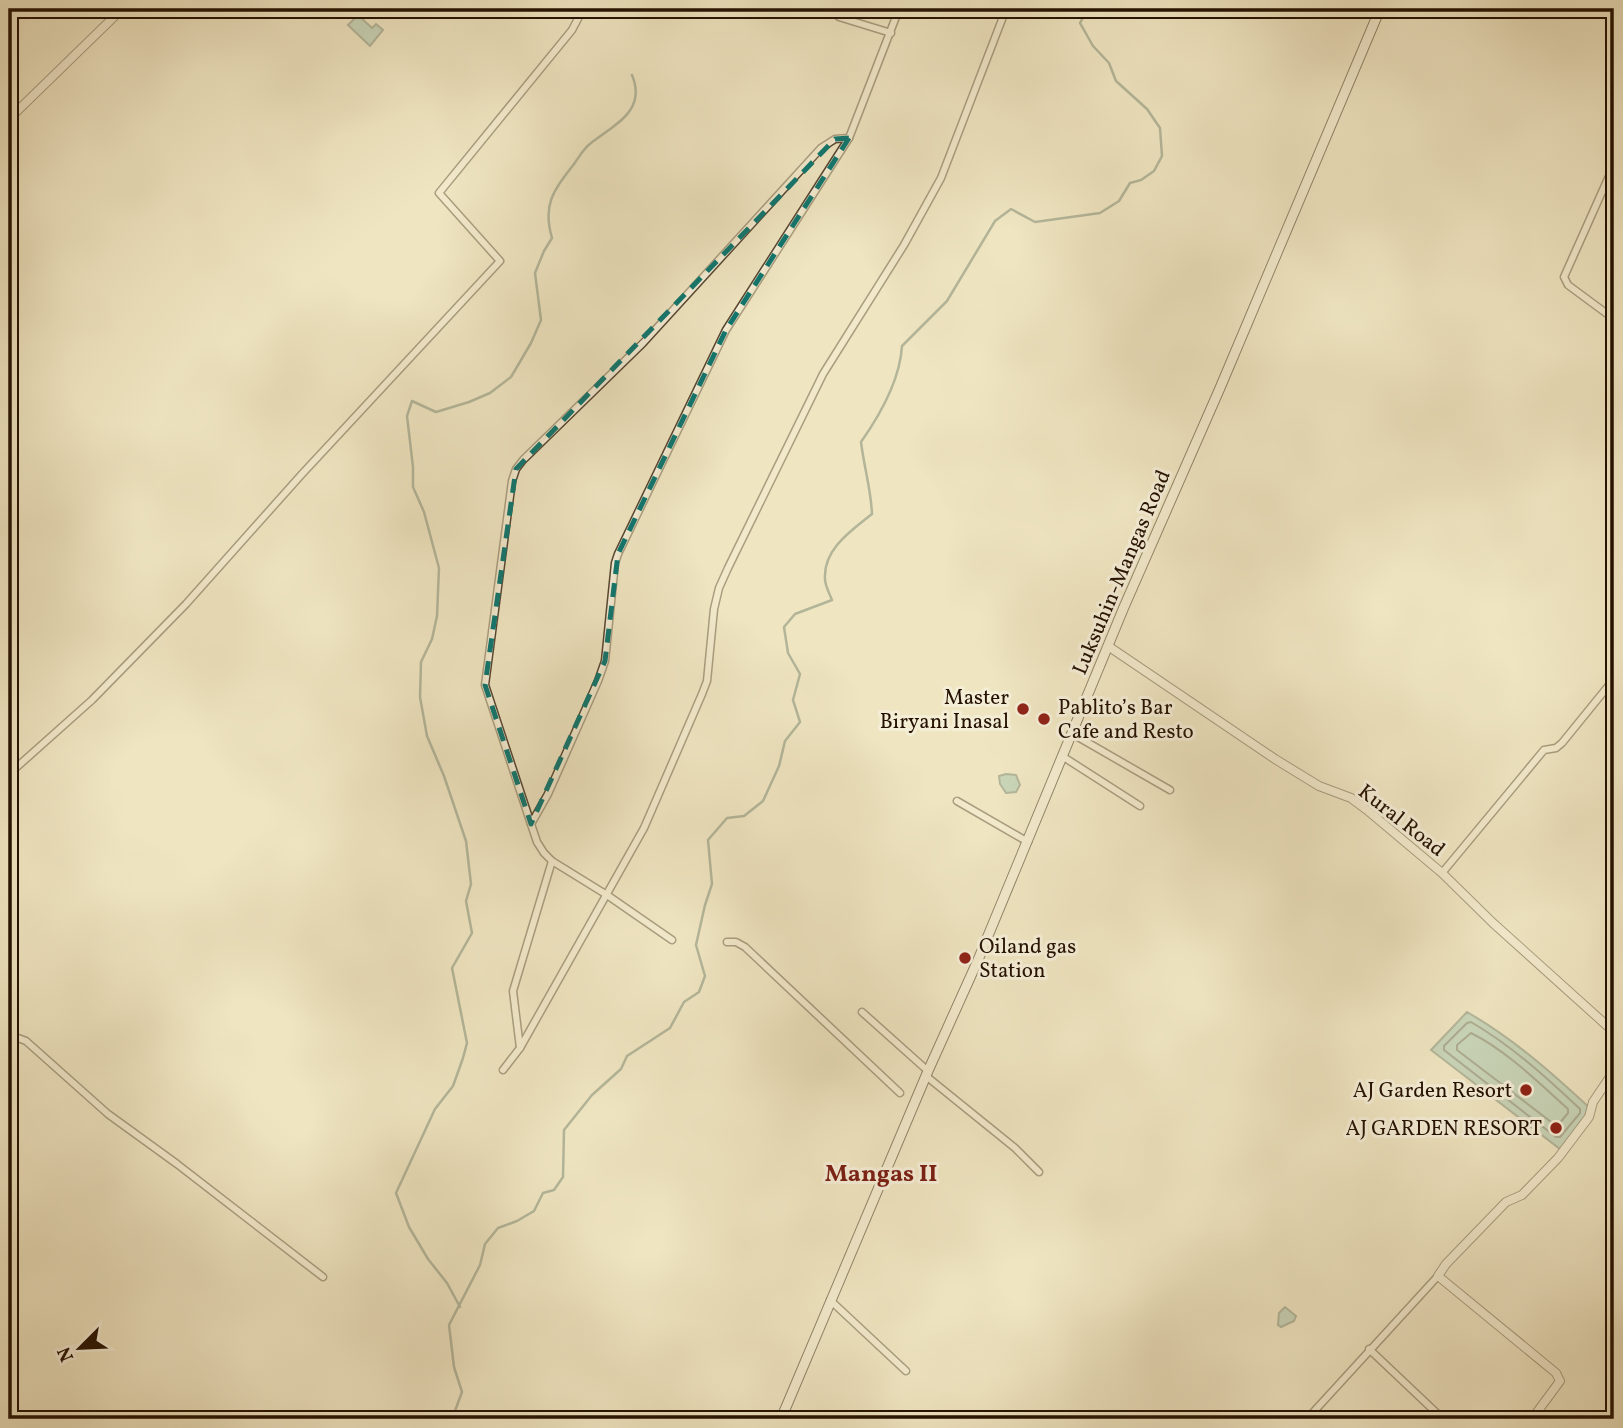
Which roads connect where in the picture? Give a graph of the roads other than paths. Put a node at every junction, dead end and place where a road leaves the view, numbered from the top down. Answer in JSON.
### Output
{"nodes":[{"id":1,"x":122,"y":9,"type":"edge"},
{"id":2,"x":583,"y":9,"type":"edge"},
{"id":3,"x":829,"y":9,"type":"edge"},
{"id":4,"x":899,"y":9,"type":"edge"},
{"id":5,"x":1006,"y":9,"type":"edge"},
{"id":6,"x":1380,"y":9,"type":"edge"},
{"id":7,"x":891,"y":33,"type":"junction"},
{"id":8,"x":9,"y":118,"type":"edge"},
{"id":9,"x":849,"y":138,"type":"junction"},
{"id":10,"x":1614,"y":165,"type":"edge"},
{"id":11,"x":1614,"y":319,"type":"edge"},
{"id":12,"x":1108,"y":646,"type":"junction"},
{"id":13,"x":1614,"y":679,"type":"edge"},
{"id":14,"x":1071,"y":733,"type":"junction"},
{"id":15,"x":9,"y":756,"type":"edge"},
{"id":16,"x":1062,"y":756,"type":"junction"},
{"id":17,"x":18,"y":765,"type":"junction"},
{"id":18,"x":9,"y":774,"type":"edge"},
{"id":19,"x":1171,"y":790,"type":"dead end"},
{"id":20,"x":957,"y":802,"type":"dead end"},
{"id":21,"x":1140,"y":806,"type":"dead end"},
{"id":22,"x":531,"y":824,"type":"junction"},
{"id":23,"x":1028,"y":842,"type":"junction"},
{"id":24,"x":552,"y":861,"type":"junction"},
{"id":25,"x":1442,"y":873,"type":"junction"},
{"id":26,"x":607,"y":895,"type":"junction"},
{"id":27,"x":672,"y":940,"type":"dead end"},
{"id":28,"x":727,"y":942,"type":"dead end"},
{"id":29,"x":862,"y":1012,"type":"dead end"},
{"id":30,"x":1614,"y":1032,"type":"edge"},
{"id":31,"x":9,"y":1035,"type":"edge"},
{"id":32,"x":520,"y":1048,"type":"junction"},
{"id":33,"x":503,"y":1070,"type":"dead end"},
{"id":34,"x":1614,"y":1071,"type":"edge"},
{"id":35,"x":927,"y":1074,"type":"junction"},
{"id":36,"x":914,"y":1107,"type":"junction"},
{"id":37,"x":1039,"y":1172,"type":"dead end"},
{"id":38,"x":323,"y":1276,"type":"dead end"},
{"id":39,"x":1438,"y":1276,"type":"junction"},
{"id":40,"x":830,"y":1300,"type":"junction"},
{"id":41,"x":1369,"y":1349,"type":"junction"},
{"id":42,"x":906,"y":1371,"type":"dead end"},
{"id":43,"x":781,"y":1419,"type":"edge"},
{"id":44,"x":1307,"y":1419,"type":"edge"},
{"id":45,"x":1443,"y":1419,"type":"edge"},
{"id":46,"x":1532,"y":1419,"type":"edge"}],
"edges":[{"from":1,"to":8,"type":"street"},
{"from":2,"to":17,"type":"street"},
{"from":3,"to":7,"type":"street"},
{"from":4,"to":7,"type":"street"},
{"from":5,"to":26,"type":"street"},
{"from":6,"to":12,"type":"main road","name":"Luksuhin-Mangas Road"},
{"from":7,"to":9,"type":"street"},
{"from":9,"to":22,"type":"street"},
{"from":9,"to":22,"type":"street"},
{"from":10,"to":11,"type":"street"},
{"from":12,"to":14,"type":"main road","name":"Luksuhin-Mangas Road"},
{"from":12,"to":25,"type":"street","name":"Kural Road"},
{"from":13,"to":25,"type":"street"},
{"from":14,"to":16,"type":"main road","name":"Luksuhin-Mangas Road"},
{"from":14,"to":19,"type":"street"},
{"from":15,"to":17,"type":"street"},
{"from":16,"to":21,"type":"street"},
{"from":16,"to":23,"type":"main road","name":"Luksuhin-Mangas Road"},
{"from":17,"to":18,"type":"street"},
{"from":20,"to":23,"type":"street"},
{"from":22,"to":24,"type":"street"},
{"from":23,"to":35,"type":"main road","name":"Luksuhin-Mangas Road"},
{"from":24,"to":26,"type":"street"},
{"from":24,"to":32,"type":"street"},
{"from":25,"to":30,"type":"street","name":"Kural Road"},
{"from":26,"to":27,"type":"street"},
{"from":26,"to":32,"type":"street"},
{"from":28,"to":36,"type":"street"},
{"from":29,"to":35,"type":"street"},
{"from":31,"to":38,"type":"street"},
{"from":32,"to":33,"type":"street"},
{"from":34,"to":39,"type":"street"},
{"from":35,"to":36,"type":"main road","name":"Luksuhin-Mangas Road"},
{"from":35,"to":37,"type":"street"},
{"from":36,"to":40,"type":"main road","name":"Luksuhin-Mangas Road"},
{"from":39,"to":41,"type":"street"},
{"from":39,"to":46,"type":"street"},
{"from":40,"to":42,"type":"street"},
{"from":40,"to":43,"type":"main road","name":"Luksuhin-Mangas Road"},
{"from":41,"to":44,"type":"street"},
{"from":41,"to":45,"type":"street"}]}
